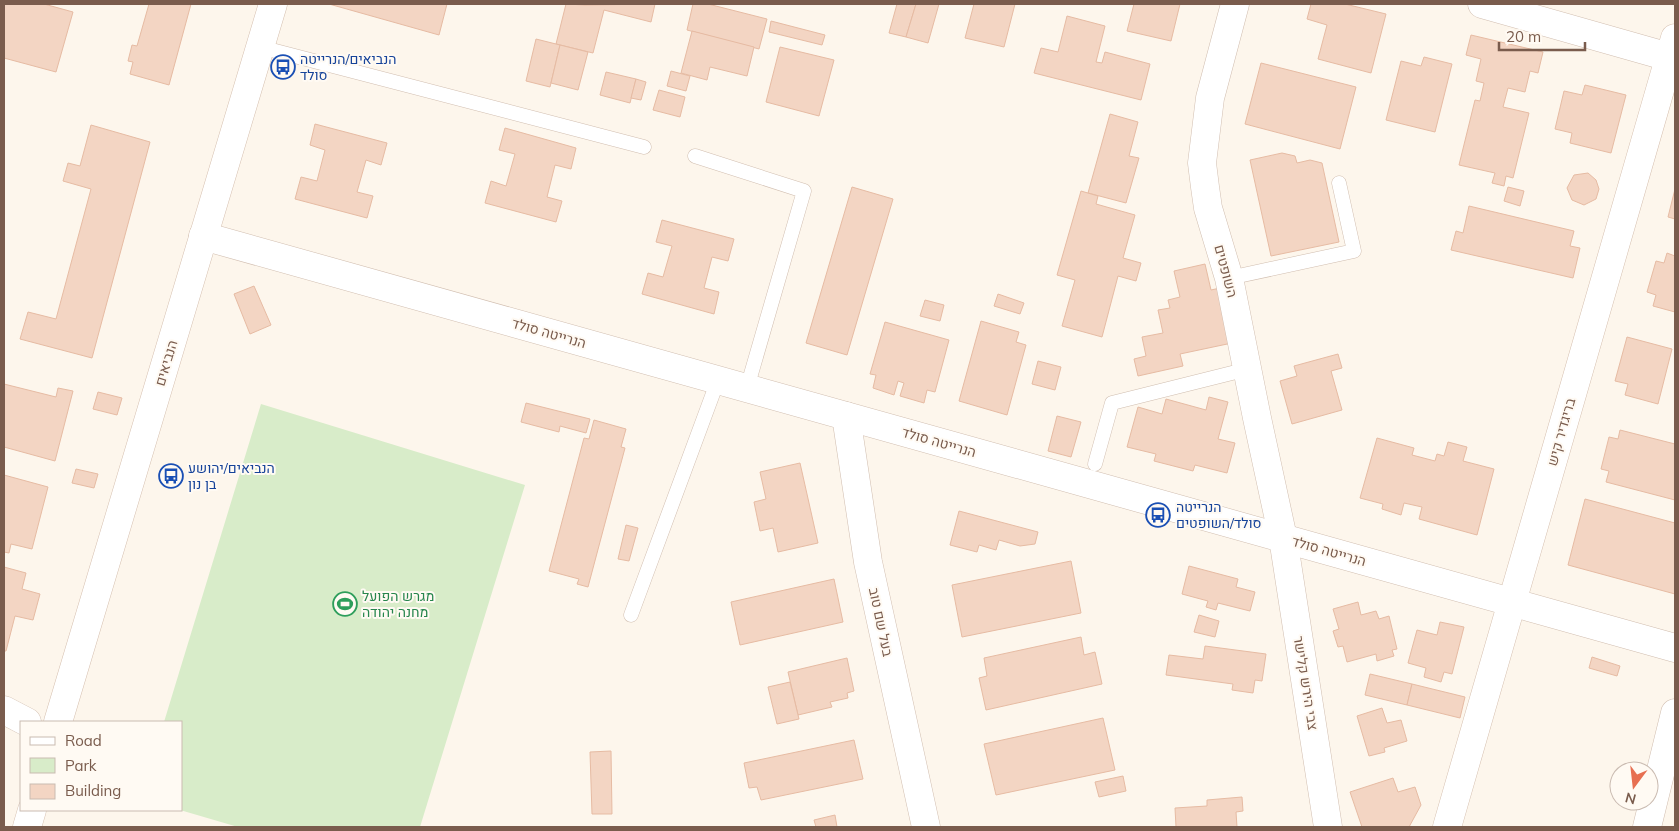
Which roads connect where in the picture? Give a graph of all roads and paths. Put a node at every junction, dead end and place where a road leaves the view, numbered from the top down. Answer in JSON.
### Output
{"nodes":[{"id":1,"x":273,"y":4,"type":"edge"},
{"id":2,"x":1235,"y":4,"type":"edge"},
{"id":3,"x":1482,"y":4,"type":"edge"},
{"id":4,"x":260,"y":47,"type":"junction"},
{"id":5,"x":1672,"y":47,"type":"edge"},
{"id":6,"x":644,"y":147,"type":"dead end"},
{"id":7,"x":695,"y":156,"type":"dead end"},
{"id":8,"x":1338,"y":183,"type":"dead end"},
{"id":9,"x":203,"y":236,"type":"junction"},
{"id":10,"x":1229,"y":278,"type":"junction"},
{"id":11,"x":1248,"y":370,"type":"junction"},
{"id":12,"x":718,"y":380,"type":"junction"},
{"id":13,"x":747,"y":388,"type":"junction"},
{"id":14,"x":846,"y":416,"type":"junction"},
{"id":15,"x":1095,"y":464,"type":"dead end"},
{"id":16,"x":1283,"y":538,"type":"junction"},
{"id":17,"x":1512,"y":602,"type":"junction"},
{"id":18,"x":631,"y":615,"type":"dead end"},
{"id":19,"x":1675,"y":648,"type":"edge"},
{"id":20,"x":4,"y":710,"type":"edge"},
{"id":21,"x":1675,"y":713,"type":"edge"},
{"id":22,"x":25,"y":721,"type":"edge"},
{"id":23,"x":58,"y":721,"type":"edge"},
{"id":24,"x":1668,"y":776,"type":"edge"},
{"id":25,"x":32,"y":811,"type":"edge"},
{"id":26,"x":27,"y":827,"type":"edge"},
{"id":27,"x":926,"y":827,"type":"edge"},
{"id":28,"x":1328,"y":827,"type":"edge"},
{"id":29,"x":1447,"y":827,"type":"edge"},
{"id":30,"x":1648,"y":827,"type":"edge"}],
"edges":[{"from":1,"to":4,"type":"street","name":"הנביאים"},
{"from":2,"to":10,"type":"street","name":"השופטים"},
{"from":3,"to":5,"type":"street"},
{"from":4,"to":6,"type":"lane"},
{"from":4,"to":9,"type":"street","name":"הנביאים"},
{"from":5,"to":17,"type":"street","name":"בריגדיר קיש"},
{"from":7,"to":13,"type":"lane"},
{"from":8,"to":10,"type":"lane"},
{"from":9,"to":12,"type":"street","name":"הנרייטה סולד"},
{"from":9,"to":23,"type":"street","name":"הנביאים"},
{"from":10,"to":11,"type":"street","name":"השופטים"},
{"from":11,"to":15,"type":"lane"},
{"from":11,"to":16,"type":"street","name":"השופטים"},
{"from":12,"to":13,"type":"street","name":"הנרייטה סולד"},
{"from":12,"to":18,"type":"lane"},
{"from":13,"to":14,"type":"street","name":"הנרייטה סולד"},
{"from":14,"to":16,"type":"street","name":"הנרייטה סולד"},
{"from":14,"to":27,"type":"street","name":"בעל שם טוב"},
{"from":16,"to":17,"type":"street","name":"הנרייטה סולד"},
{"from":16,"to":28,"type":"street","name":"צבי הירש קלישר"},
{"from":17,"to":19,"type":"street","name":"הנרייטה סולד"},
{"from":17,"to":29,"type":"street","name":"בריגדיר קיש"},
{"from":20,"to":22,"type":"street"},
{"from":21,"to":24,"type":"street"},
{"from":24,"to":30,"type":"street"},
{"from":25,"to":26,"type":"street"}]}
